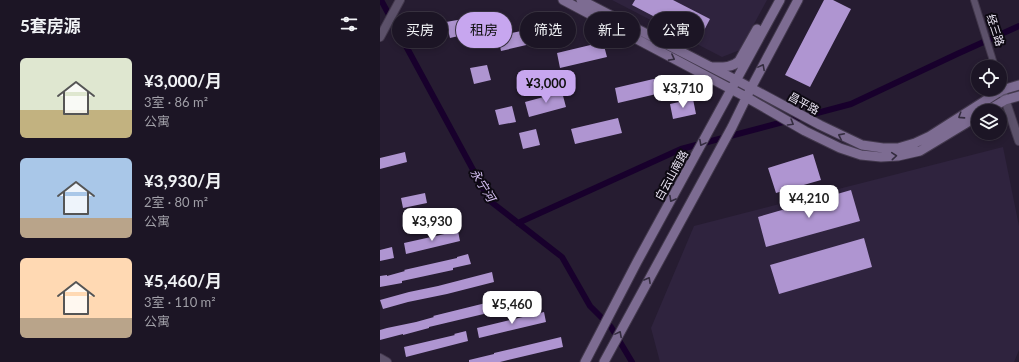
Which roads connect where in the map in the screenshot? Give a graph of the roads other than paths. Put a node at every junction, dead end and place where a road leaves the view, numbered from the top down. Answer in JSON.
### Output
{"nodes":[{"id":1,"x":400,"y":0,"type":"edge"},
{"id":2,"x":563,"y":0,"type":"edge"},
{"id":3,"x":581,"y":0,"type":"edge"},
{"id":4,"x":798,"y":0,"type":"edge"},
{"id":5,"x":974,"y":0,"type":"edge"},
{"id":6,"x":779,"y":2,"type":"edge"},
{"id":7,"x":380,"y":37,"type":"edge"},
{"id":8,"x":993,"y":60,"type":"edge"},
{"id":9,"x":710,"y":66,"type":"junction"},
{"id":10,"x":736,"y":80,"type":"junction"},
{"id":11,"x":1019,"y":85,"type":"edge"},
{"id":12,"x":1007,"y":86,"type":"edge"},
{"id":13,"x":751,"y":88,"type":"junction"},
{"id":14,"x":731,"y":90,"type":"junction"},
{"id":15,"x":987,"y":96,"type":"edge"},
{"id":16,"x":1004,"y":96,"type":"edge"},
{"id":17,"x":1019,"y":96,"type":"edge"},
{"id":18,"x":746,"y":97,"type":"junction"},
{"id":19,"x":1005,"y":100,"type":"junction"},
{"id":20,"x":998,"y":104,"type":"edge"},
{"id":21,"x":971,"y":120,"type":"edge"},
{"id":22,"x":1019,"y":141,"type":"edge"},
{"id":23,"x":380,"y":358,"type":"edge"},
{"id":24,"x":606,"y":358,"type":"edge"},
{"id":25,"x":388,"y":362,"type":"edge"},
{"id":26,"x":585,"y":362,"type":"edge"}],
"edges":[{"from":1,"to":7,"type":"street"},
{"from":2,"to":14,"type":"main road","name":"昌平路","one_way":true},
{"from":3,"to":9,"type":"main road","name":"昌平路"},
{"from":13,"to":4,"type":"main road","one_way":true},
{"from":5,"to":8,"type":"street","name":"经三路"},
{"from":6,"to":9,"type":"main road"},
{"from":6,"to":10,"type":"main road","name":"白云山南路"},
{"from":9,"to":10,"type":"main road","name":"昌平路"},
{"from":10,"to":13,"type":"main road","name":"昌平路"},
{"from":10,"to":14,"type":"main road","name":"白云山南路"},
{"from":11,"to":12,"type":"main road","name":"昌平路"},
{"from":15,"to":13,"type":"main road","name":"昌平路","one_way":true},
{"from":13,"to":18,"type":"main road"},
{"from":14,"to":18,"type":"main road","name":"昌平路"},
{"from":14,"to":26,"type":"main road","name":"白云山南路","one_way":true},
{"from":16,"to":19,"type":"street"},
{"from":17,"to":19,"type":"main road"},
{"from":18,"to":21,"type":"main road","name":"昌平路","one_way":true},
{"from":24,"to":18,"type":"main road","one_way":true},
{"from":19,"to":20,"type":"main road"},
{"from":19,"to":22,"type":"street"},
{"from":23,"to":25,"type":"street"}]}
